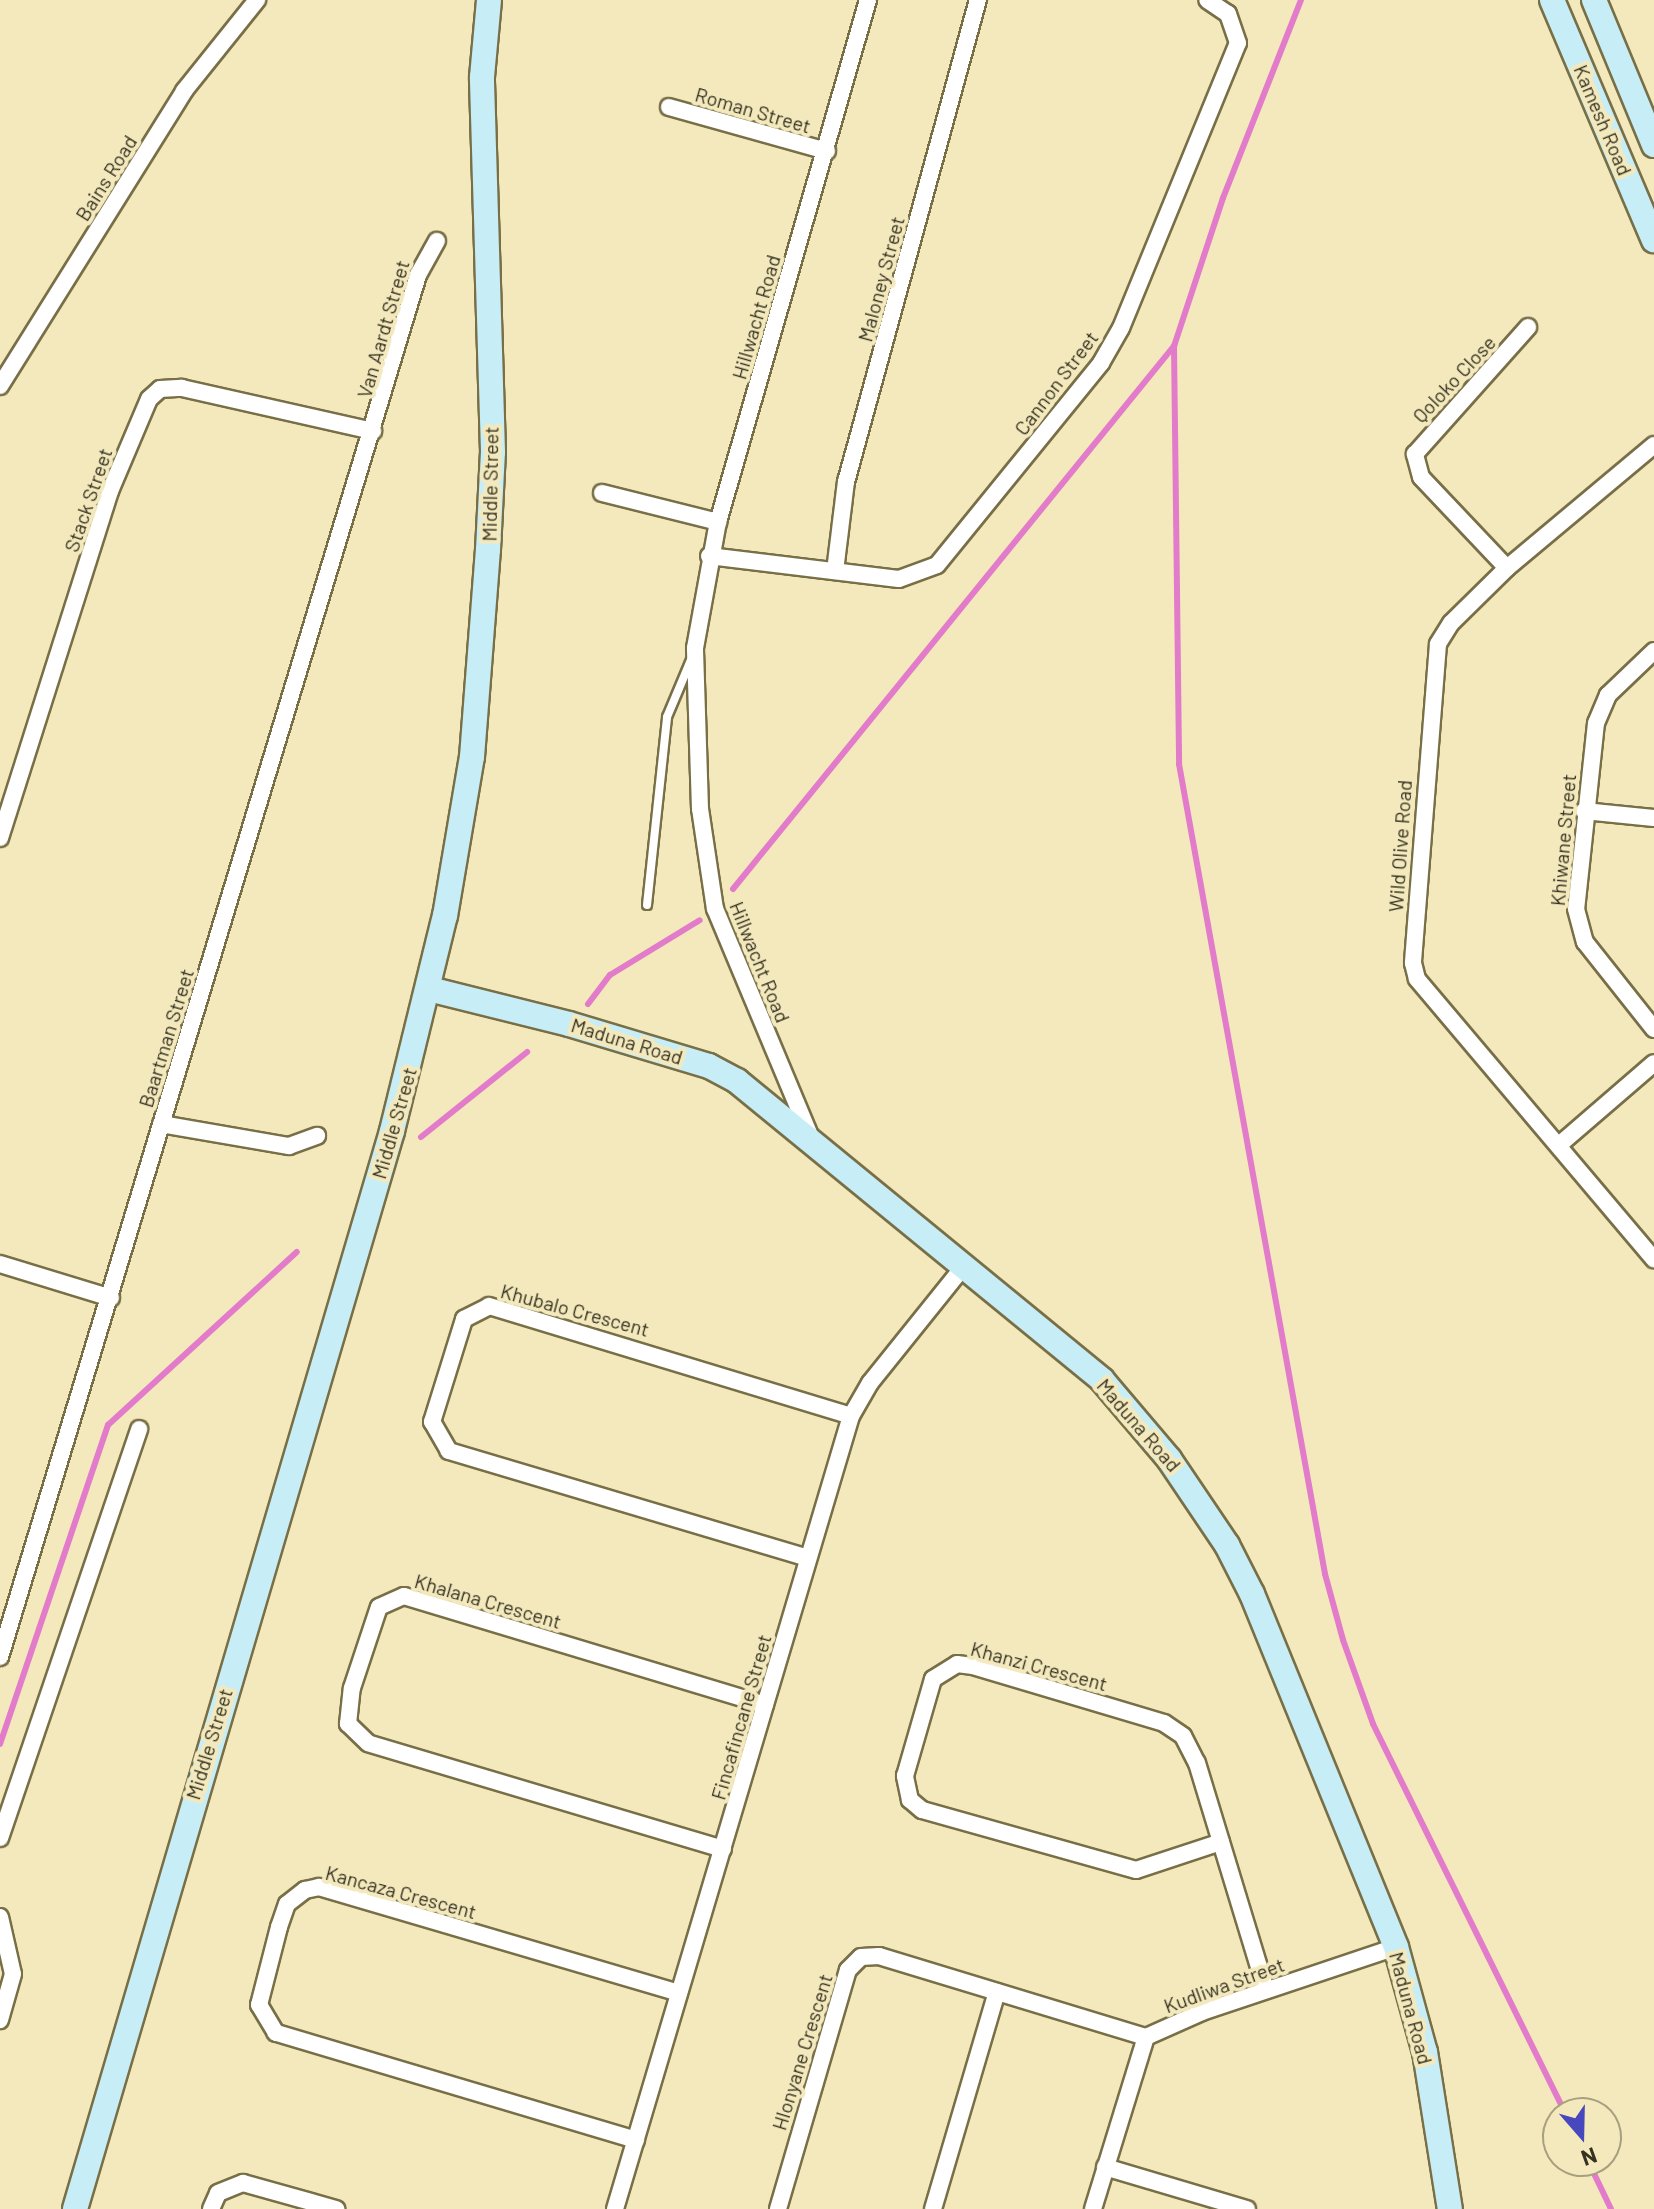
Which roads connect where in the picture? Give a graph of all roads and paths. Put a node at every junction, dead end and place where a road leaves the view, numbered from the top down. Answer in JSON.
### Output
{"nodes":[{"id":1,"x":257,"y":0,"type":"edge"},
{"id":2,"x":489,"y":0,"type":"edge"},
{"id":3,"x":868,"y":0,"type":"edge"},
{"id":4,"x":978,"y":0,"type":"edge"},
{"id":5,"x":1207,"y":0,"type":"edge"},
{"id":6,"x":1552,"y":0,"type":"edge"},
{"id":7,"x":1594,"y":0,"type":"edge"},
{"id":8,"x":669,"y":107,"type":"dead end"},
{"id":9,"x":1654,"y":145,"type":"edge"},
{"id":10,"x":827,"y":151,"type":"junction"},
{"id":11,"x":1654,"y":240,"type":"edge"},
{"id":12,"x":437,"y":241,"type":"dead end"},
{"id":13,"x":1528,"y":327,"type":"dead end"},
{"id":14,"x":0,"y":386,"type":"edge"},
{"id":15,"x":373,"y":431,"type":"junction"},
{"id":16,"x":1654,"y":445,"type":"edge"},
{"id":17,"x":602,"y":493,"type":"dead end"},
{"id":18,"x":718,"y":522,"type":"junction"},
{"id":19,"x":709,"y":556,"type":"junction"},
{"id":20,"x":1507,"y":568,"type":"junction"},
{"id":21,"x":835,"y":571,"type":"junction"},
{"id":22,"x":695,"y":648,"type":"junction"},
{"id":23,"x":1654,"y":651,"type":"edge"},
{"id":24,"x":1584,"y":811,"type":"junction"},
{"id":25,"x":1652,"y":821,"type":"edge"},
{"id":26,"x":0,"y":838,"type":"edge"},
{"id":27,"x":647,"y":905,"type":"dead end"},
{"id":28,"x":429,"y":989,"type":"junction"},
{"id":29,"x":1654,"y":1029,"type":"edge"},
{"id":30,"x":1654,"y":1063,"type":"edge"},
{"id":31,"x":161,"y":1124,"type":"junction"},
{"id":32,"x":317,"y":1136,"type":"dead end"},
{"id":33,"x":811,"y":1140,"type":"junction"},
{"id":34,"x":1559,"y":1145,"type":"junction"},
{"id":35,"x":1654,"y":1259,"type":"edge"},
{"id":36,"x":0,"y":1264,"type":"edge"},
{"id":37,"x":964,"y":1266,"type":"junction"},
{"id":38,"x":111,"y":1298,"type":"junction"},
{"id":39,"x":851,"y":1416,"type":"junction"},
{"id":40,"x":139,"y":1429,"type":"dead end"},
{"id":41,"x":808,"y":1558,"type":"junction"},
{"id":42,"x":0,"y":1657,"type":"edge"},
{"id":43,"x":765,"y":1705,"type":"junction"},
{"id":44,"x":0,"y":1838,"type":"edge"},
{"id":45,"x":1221,"y":1842,"type":"junction"},
{"id":46,"x":723,"y":1849,"type":"junction"},
{"id":47,"x":0,"y":1917,"type":"edge"},
{"id":48,"x":1396,"y":1947,"type":"junction"},
{"id":49,"x":1266,"y":1990,"type":"junction"},
{"id":50,"x":997,"y":1992,"type":"junction"},
{"id":51,"x":679,"y":1993,"type":"junction"},
{"id":52,"x":0,"y":2020,"type":"edge"},
{"id":53,"x":1146,"y":2037,"type":"junction"},
{"id":54,"x":636,"y":2140,"type":"junction"},
{"id":55,"x":1105,"y":2167,"type":"junction"},
{"id":56,"x":75,"y":2209,"type":"edge"},
{"id":57,"x":211,"y":2209,"type":"edge"},
{"id":58,"x":336,"y":2209,"type":"edge"},
{"id":59,"x":615,"y":2209,"type":"edge"},
{"id":60,"x":778,"y":2209,"type":"edge"},
{"id":61,"x":933,"y":2209,"type":"edge"},
{"id":62,"x":1093,"y":2209,"type":"edge"},
{"id":63,"x":1247,"y":2209,"type":"edge"},
{"id":64,"x":1450,"y":2209,"type":"edge"}],
"edges":[{"from":1,"to":14,"type":"street","name":"Bains Road"},
{"from":2,"to":28,"type":"main road","name":"Middle Street"},
{"from":3,"to":10,"type":"street","name":"Hillwacht Road"},
{"from":4,"to":21,"type":"street","name":"Maloney Street"},
{"from":5,"to":21,"type":"street","name":"Cannon Street"},
{"from":6,"to":11,"type":"main road","name":"Kamesh Road"},
{"from":7,"to":9,"type":"main road","name":"Kamesh Road"},
{"from":8,"to":10,"type":"street","name":"Roman Street"},
{"from":10,"to":18,"type":"street","name":"Hillwacht Road"},
{"from":12,"to":15,"type":"street","name":"Van Aardt Street"},
{"from":13,"to":20,"type":"street","name":"Qoloko Close"},
{"from":15,"to":26,"type":"street","name":"Stack Street"},
{"from":15,"to":31,"type":"street","name":"Baartman Street"},
{"from":16,"to":20,"type":"street","name":"Wild Olive Road"},
{"from":17,"to":18,"type":"street"},
{"from":18,"to":19,"type":"street","name":"Hillwacht Road"},
{"from":19,"to":21,"type":"street","name":"Cannon Street"},
{"from":19,"to":22,"type":"street","name":"Hillwacht Road"},
{"from":20,"to":34,"type":"street","name":"Wild Olive Road"},
{"from":22,"to":27,"type":"lane","name":"Hillwacht Road"},
{"from":22,"to":33,"type":"street","name":"Hillwacht Road"},
{"from":23,"to":24,"type":"street","name":"Khiwane Street"},
{"from":24,"to":25,"type":"street"},
{"from":24,"to":29,"type":"street","name":"Khiwane Street"},
{"from":28,"to":33,"type":"main road","name":"Maduna Road"},
{"from":28,"to":56,"type":"main road","name":"Middle Street"},
{"from":30,"to":34,"type":"street"},
{"from":31,"to":32,"type":"street"},
{"from":31,"to":38,"type":"street","name":"Baartman Street"},
{"from":33,"to":37,"type":"main road","name":"Maduna Road"},
{"from":34,"to":35,"type":"street","name":"Wild Olive Road"},
{"from":36,"to":38,"type":"street"},
{"from":37,"to":39,"type":"street","name":"Fincafincane Street"},
{"from":37,"to":48,"type":"main road","name":"Maduna Road"},
{"from":38,"to":42,"type":"street","name":"Baartman Street"},
{"from":39,"to":41,"type":"street","name":"Fincafincane Street"},
{"from":39,"to":41,"type":"street","name":"Khubalo Crescent"},
{"from":40,"to":44,"type":"street"},
{"from":41,"to":43,"type":"street","name":"Fincafincane Street"},
{"from":43,"to":46,"type":"street","name":"Fincafincane Street"},
{"from":43,"to":46,"type":"street","name":"Khalana Crescent"},
{"from":45,"to":45,"type":"street","name":"Khanzi Crescent"},
{"from":45,"to":49,"type":"street","name":"Khanzi Crescent"},
{"from":46,"to":51,"type":"street","name":"Fincafincane Street"},
{"from":47,"to":52,"type":"street"},
{"from":48,"to":49,"type":"street","name":"Kudliwa Street"},
{"from":48,"to":64,"type":"main road","name":"Maduna Road"},
{"from":49,"to":53,"type":"street","name":"Kudliwa Street"},
{"from":50,"to":53,"type":"street","name":"Hlonyane Crescent"},
{"from":50,"to":60,"type":"street","name":"Hlonyane Crescent"},
{"from":50,"to":61,"type":"street"},
{"from":51,"to":54,"type":"street","name":"Fincafincane Street"},
{"from":51,"to":54,"type":"street","name":"Kancaza Crescent"},
{"from":53,"to":55,"type":"street","name":"Kudliwa Street"},
{"from":54,"to":59,"type":"street","name":"Fincafincane Street"},
{"from":55,"to":62,"type":"street","name":"Kudliwa Street"},
{"from":55,"to":63,"type":"street"},
{"from":57,"to":58,"type":"street"}]}
